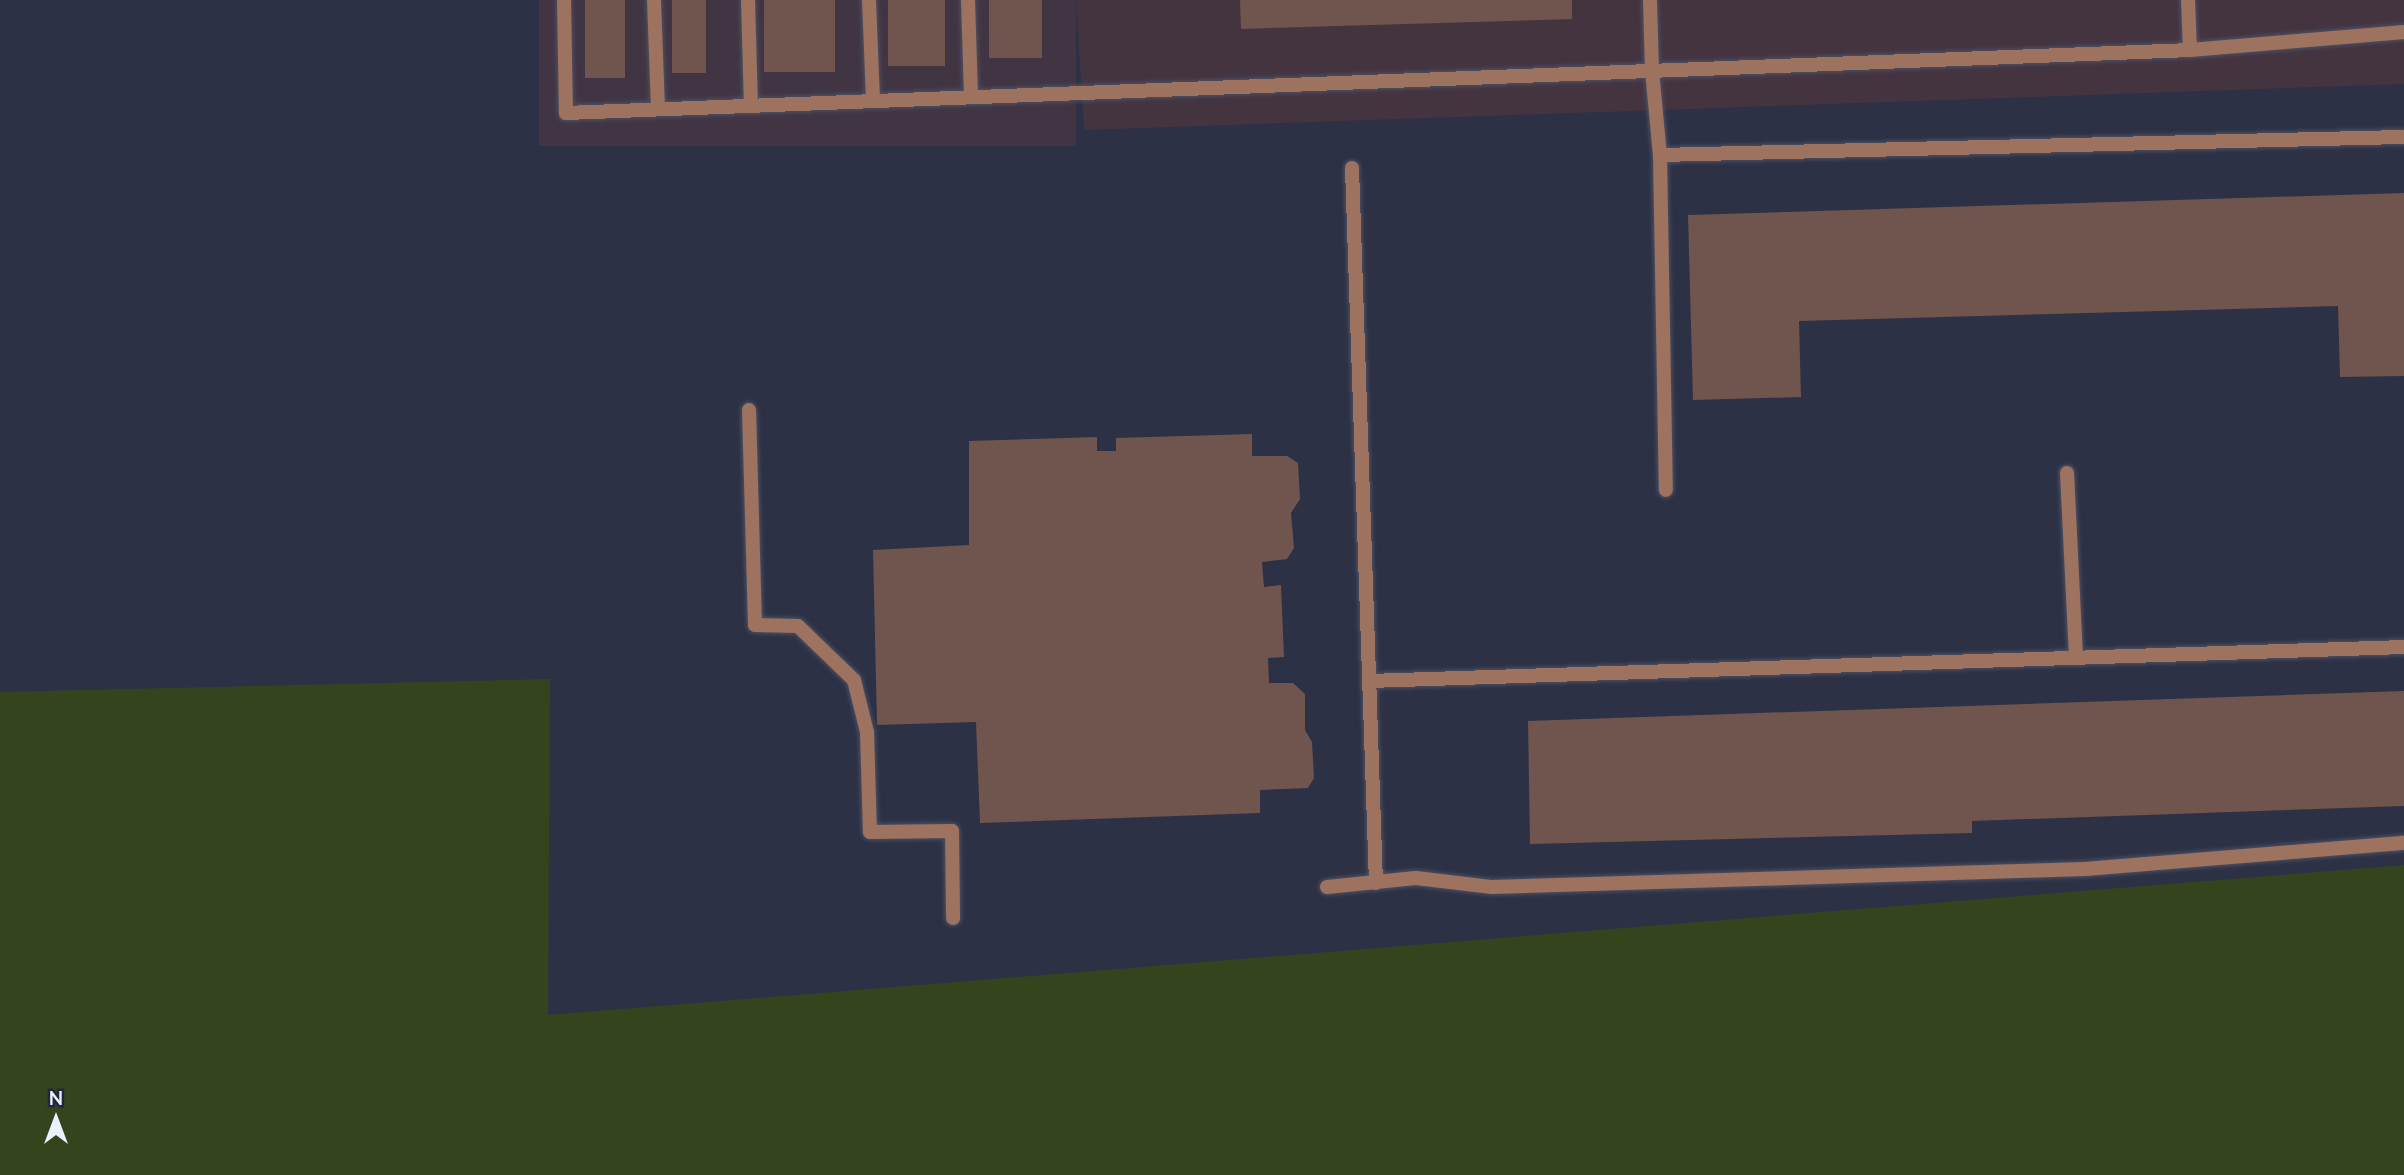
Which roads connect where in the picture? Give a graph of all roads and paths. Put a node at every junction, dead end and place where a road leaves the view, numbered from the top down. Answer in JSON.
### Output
{"nodes":[{"id":1,"x":564,"y":0,"type":"edge"},
{"id":2,"x":654,"y":0,"type":"edge"},
{"id":3,"x":748,"y":0,"type":"edge"},
{"id":4,"x":869,"y":0,"type":"edge"},
{"id":5,"x":968,"y":0,"type":"edge"},
{"id":6,"x":1650,"y":0,"type":"edge"},
{"id":7,"x":2188,"y":0,"type":"edge"},
{"id":8,"x":2404,"y":32,"type":"edge"},
{"id":9,"x":2190,"y":50,"type":"junction"},
{"id":10,"x":1652,"y":71,"type":"junction"},
{"id":11,"x":971,"y":97,"type":"junction"},
{"id":12,"x":873,"y":101,"type":"junction"},
{"id":13,"x":751,"y":106,"type":"junction"},
{"id":14,"x":657,"y":109,"type":"junction"},
{"id":15,"x":2404,"y":137,"type":"edge"},
{"id":16,"x":1660,"y":155,"type":"junction"},
{"id":17,"x":1352,"y":168,"type":"dead end"},
{"id":18,"x":749,"y":410,"type":"dead end"},
{"id":19,"x":2067,"y":473,"type":"dead end"},
{"id":20,"x":1667,"y":489,"type":"dead end"},
{"id":21,"x":2404,"y":647,"type":"edge"},
{"id":22,"x":2076,"y":657,"type":"junction"},
{"id":23,"x":1368,"y":681,"type":"junction"},
{"id":24,"x":2404,"y":844,"type":"edge"},
{"id":25,"x":1376,"y":883,"type":"junction"},
{"id":26,"x":1327,"y":887,"type":"dead end"},
{"id":27,"x":953,"y":918,"type":"dead end"}],
"edges":[{"from":1,"to":14,"type":"lane"},
{"from":2,"to":14,"type":"lane"},
{"from":3,"to":13,"type":"lane"},
{"from":4,"to":12,"type":"lane"},
{"from":5,"to":11,"type":"lane"},
{"from":6,"to":10,"type":"lane"},
{"from":7,"to":9,"type":"lane"},
{"from":8,"to":9,"type":"lane"},
{"from":9,"to":10,"type":"lane"},
{"from":10,"to":11,"type":"lane"},
{"from":10,"to":16,"type":"lane"},
{"from":11,"to":12,"type":"lane"},
{"from":12,"to":13,"type":"lane"},
{"from":13,"to":14,"type":"lane"},
{"from":15,"to":16,"type":"lane"},
{"from":16,"to":20,"type":"lane"},
{"from":17,"to":23,"type":"lane"},
{"from":18,"to":27,"type":"lane"},
{"from":19,"to":22,"type":"lane"},
{"from":21,"to":22,"type":"lane"},
{"from":22,"to":23,"type":"lane"},
{"from":23,"to":25,"type":"lane"},
{"from":24,"to":25,"type":"lane"},
{"from":25,"to":26,"type":"lane"}]}
